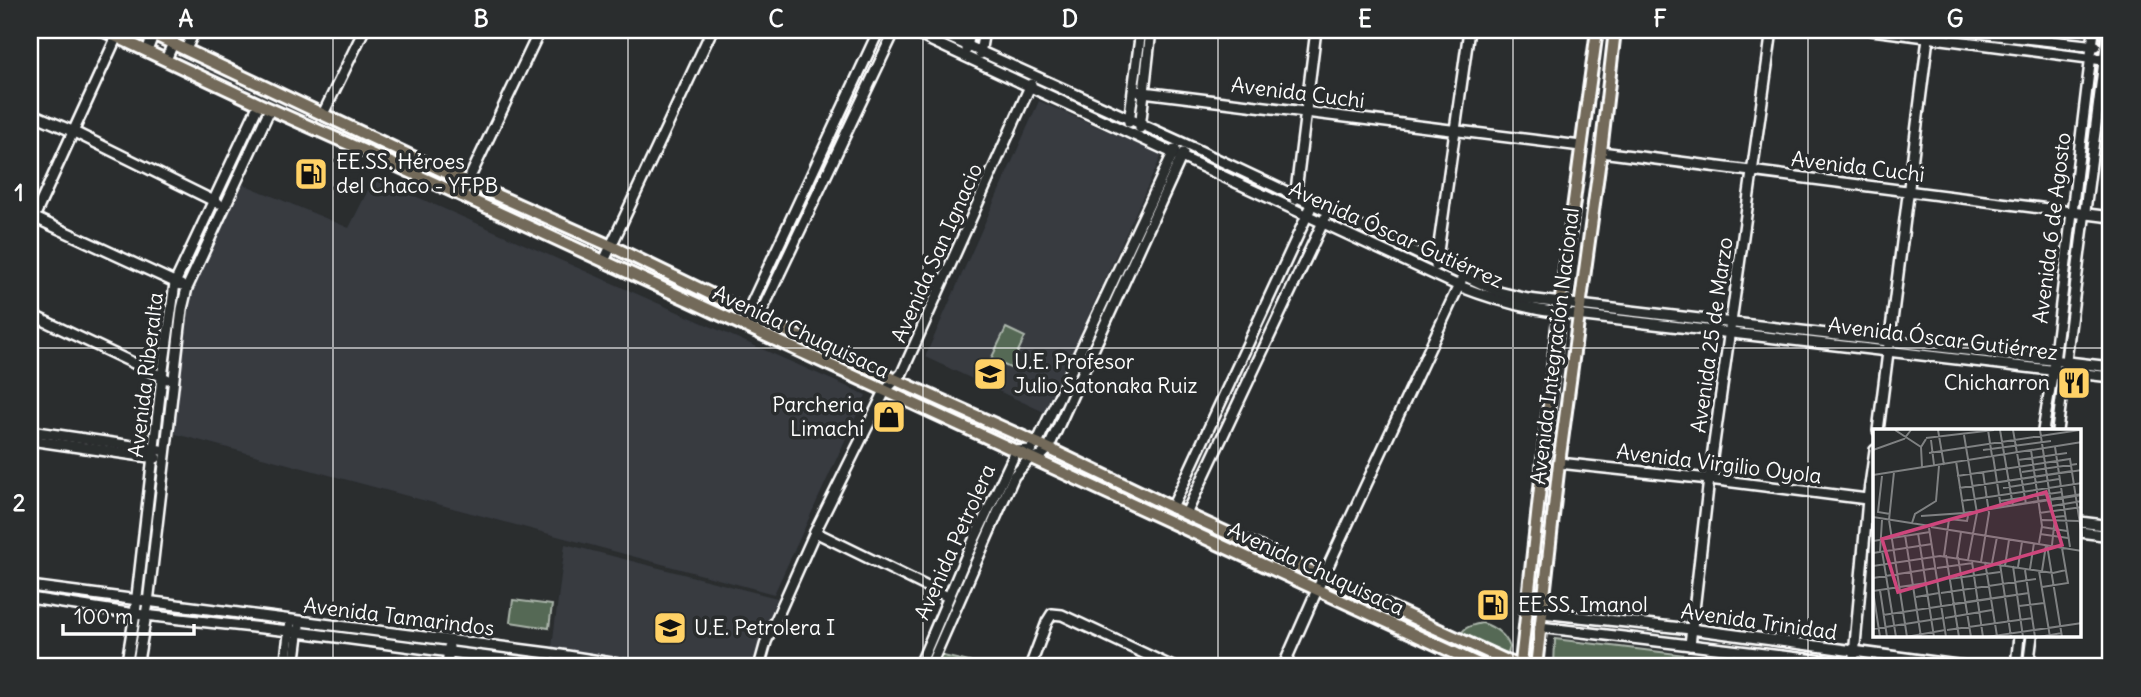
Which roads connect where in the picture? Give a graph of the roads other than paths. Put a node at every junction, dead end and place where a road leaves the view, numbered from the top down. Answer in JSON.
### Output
{"nodes":[{"id":1,"x":102,"y":30,"type":"edge"},
{"id":2,"x":174,"y":30,"type":"edge"},
{"id":3,"x":195,"y":30,"type":"edge"},
{"id":4,"x":363,"y":30,"type":"edge"},
{"id":5,"x":540,"y":30,"type":"edge"},
{"id":6,"x":712,"y":30,"type":"edge"},
{"id":7,"x":879,"y":30,"type":"edge"},
{"id":8,"x":895,"y":30,"type":"edge"},
{"id":9,"x":908,"y":30,"type":"edge"},
{"id":10,"x":933,"y":30,"type":"edge"},
{"id":11,"x":970,"y":30,"type":"edge"},
{"id":12,"x":984,"y":30,"type":"edge"},
{"id":13,"x":1141,"y":30,"type":"edge"},
{"id":14,"x":1151,"y":30,"type":"edge"},
{"id":15,"x":1316,"y":30,"type":"edge"},
{"id":16,"x":1469,"y":30,"type":"edge"},
{"id":17,"x":1597,"y":30,"type":"edge"},
{"id":18,"x":1615,"y":30,"type":"edge"},
{"id":19,"x":1772,"y":30,"type":"edge"},
{"id":20,"x":1872,"y":30,"type":"edge"},
{"id":21,"x":1951,"y":30,"type":"edge"},
{"id":22,"x":2094,"y":30,"type":"edge"},
{"id":23,"x":2108,"y":30,"type":"edge"},
{"id":24,"x":151,"y":31,"type":"edge"},
{"id":25,"x":1929,"y":34,"type":"edge"},
{"id":26,"x":117,"y":36,"type":"junction"},
{"id":27,"x":173,"y":43,"type":"junction"},
{"id":28,"x":968,"y":45,"type":"junction"},
{"id":29,"x":2092,"y":46,"type":"junction"},
{"id":30,"x":2108,"y":48,"type":"edge"},
{"id":31,"x":186,"y":49,"type":"junction"},
{"id":32,"x":147,"y":51,"type":"junction"},
{"id":33,"x":981,"y":51,"type":"junction"},
{"id":34,"x":963,"y":55,"type":"junction"},
{"id":35,"x":2090,"y":59,"type":"junction"},
{"id":36,"x":166,"y":60,"type":"junction"},
{"id":37,"x":2108,"y":61,"type":"edge"},
{"id":38,"x":978,"y":62,"type":"junction"},
{"id":39,"x":1034,"y":76,"type":"junction"},
{"id":40,"x":1030,"y":87,"type":"junction"},
{"id":41,"x":1139,"y":91,"type":"junction"},
{"id":42,"x":265,"y":107,"type":"junction"},
{"id":43,"x":1307,"y":112,"type":"junction"},
{"id":44,"x":30,"y":113,"type":"edge"},
{"id":45,"x":323,"y":114,"type":"junction"},
{"id":46,"x":1129,"y":119,"type":"junction"},
{"id":47,"x":1140,"y":123,"type":"junction"},
{"id":48,"x":72,"y":131,"type":"junction"},
{"id":49,"x":1128,"y":131,"type":"junction"},
{"id":50,"x":1456,"y":131,"type":"junction"},
{"id":51,"x":1139,"y":137,"type":"junction"},
{"id":52,"x":1183,"y":143,"type":"junction"},
{"id":53,"x":1581,"y":146,"type":"junction"},
{"id":54,"x":1601,"y":152,"type":"junction"},
{"id":55,"x":1178,"y":154,"type":"junction"},
{"id":56,"x":1753,"y":172,"type":"junction"},
{"id":57,"x":468,"y":182,"type":"junction"},
{"id":58,"x":1909,"y":191,"type":"junction"},
{"id":59,"x":461,"y":196,"type":"junction"},
{"id":60,"x":1296,"y":197,"type":"junction"},
{"id":61,"x":214,"y":201,"type":"junction"},
{"id":62,"x":1312,"y":205,"type":"junction"},
{"id":63,"x":224,"y":206,"type":"junction"},
{"id":64,"x":1291,"y":206,"type":"junction"},
{"id":65,"x":1328,"y":212,"type":"junction"},
{"id":66,"x":2072,"y":213,"type":"junction"},
{"id":67,"x":2085,"y":214,"type":"junction"},
{"id":68,"x":1307,"y":215,"type":"junction"},
{"id":69,"x":2111,"y":216,"type":"edge"},
{"id":70,"x":31,"y":220,"type":"edge"},
{"id":71,"x":1323,"y":222,"type":"junction"},
{"id":72,"x":611,"y":246,"type":"junction"},
{"id":73,"x":604,"y":261,"type":"junction"},
{"id":74,"x":1436,"y":263,"type":"junction"},
{"id":75,"x":1434,"y":274,"type":"junction"},
{"id":76,"x":1464,"y":276,"type":"junction"},
{"id":77,"x":175,"y":283,"type":"junction"},
{"id":78,"x":1459,"y":286,"type":"junction"},
{"id":79,"x":187,"y":288,"type":"junction"},
{"id":80,"x":1560,"y":308,"type":"junction"},
{"id":81,"x":1578,"y":310,"type":"junction"},
{"id":82,"x":748,"y":311,"type":"junction"},
{"id":83,"x":30,"y":314,"type":"edge"},
{"id":84,"x":759,"y":317,"type":"junction"},
{"id":85,"x":1730,"y":327,"type":"junction"},
{"id":86,"x":791,"y":333,"type":"junction"},
{"id":87,"x":1891,"y":341,"type":"junction"},
{"id":88,"x":784,"y":345,"type":"junction"},
{"id":89,"x":1888,"y":351,"type":"junction"},
{"id":90,"x":2054,"y":365,"type":"junction"},
{"id":91,"x":2066,"y":367,"type":"junction"},
{"id":92,"x":2111,"y":367,"type":"edge"},
{"id":93,"x":162,"y":377,"type":"junction"},
{"id":94,"x":2111,"y":377,"type":"edge"},
{"id":95,"x":895,"y":380,"type":"junction"},
{"id":96,"x":174,"y":382,"type":"junction"},
{"id":97,"x":885,"y":391,"type":"junction"},
{"id":98,"x":1878,"y":429,"type":"edge"},
{"id":99,"x":2043,"y":429,"type":"edge"},
{"id":100,"x":2057,"y":429,"type":"edge"},
{"id":101,"x":30,"y":430,"type":"edge"},
{"id":102,"x":30,"y":440,"type":"edge"},
{"id":103,"x":1037,"y":443,"type":"junction"},
{"id":104,"x":1048,"y":449,"type":"junction"},
{"id":105,"x":1016,"y":451,"type":"junction"},
{"id":106,"x":153,"y":454,"type":"junction"},
{"id":107,"x":165,"y":455,"type":"junction"},
{"id":108,"x":1030,"y":458,"type":"junction"},
{"id":109,"x":1559,"y":463,"type":"junction"},
{"id":110,"x":1873,"y":474,"type":"edge"},
{"id":111,"x":1710,"y":479,"type":"junction"},
{"id":112,"x":1871,"y":499,"type":"edge"},
{"id":113,"x":1172,"y":508,"type":"junction"},
{"id":114,"x":1186,"y":514,"type":"junction"},
{"id":115,"x":2082,"y":522,"type":"edge"},
{"id":116,"x":2111,"y":526,"type":"edge"},
{"id":117,"x":815,"y":532,"type":"junction"},
{"id":118,"x":2082,"y":532,"type":"edge"},
{"id":119,"x":2111,"y":536,"type":"edge"},
{"id":120,"x":963,"y":564,"type":"junction"},
{"id":121,"x":974,"y":570,"type":"junction"},
{"id":122,"x":1323,"y":577,"type":"junction"},
{"id":123,"x":30,"y":586,"type":"edge"},
{"id":124,"x":1317,"y":590,"type":"junction"},
{"id":125,"x":948,"y":597,"type":"junction"},
{"id":126,"x":30,"y":598,"type":"edge"},
{"id":127,"x":135,"y":601,"type":"junction"},
{"id":128,"x":148,"y":603,"type":"junction"},
{"id":129,"x":1542,"y":613,"type":"junction"},
{"id":130,"x":140,"y":615,"type":"junction"},
{"id":131,"x":294,"y":626,"type":"junction"},
{"id":132,"x":1540,"y":627,"type":"junction"},
{"id":133,"x":1692,"y":629,"type":"junction"},
{"id":134,"x":2019,"y":638,"type":"edge"},
{"id":135,"x":2032,"y":638,"type":"edge"},
{"id":136,"x":1690,"y":645,"type":"junction"},
{"id":137,"x":449,"y":647,"type":"junction"},
{"id":138,"x":1854,"y":653,"type":"junction"},
{"id":139,"x":602,"y":665,"type":"edge"},
{"id":140,"x":1517,"y":665,"type":"edge"},
{"id":141,"x":1853,"y":665,"type":"junction"},
{"id":142,"x":126,"y":667,"type":"edge"},
{"id":143,"x":137,"y":667,"type":"edge"},
{"id":144,"x":285,"y":667,"type":"edge"},
{"id":145,"x":294,"y":667,"type":"edge"},
{"id":146,"x":447,"y":667,"type":"edge"},
{"id":147,"x":565,"y":667,"type":"edge"},
{"id":148,"x":638,"y":667,"type":"edge"},
{"id":149,"x":758,"y":667,"type":"edge"},
{"id":150,"x":919,"y":667,"type":"edge"},
{"id":151,"x":930,"y":667,"type":"edge"},
{"id":152,"x":1030,"y":667,"type":"edge"},
{"id":153,"x":1172,"y":667,"type":"edge"},
{"id":154,"x":1283,"y":667,"type":"edge"},
{"id":155,"x":1485,"y":667,"type":"edge"},
{"id":156,"x":1535,"y":667,"type":"edge"},
{"id":157,"x":1872,"y":667,"type":"edge"},
{"id":158,"x":1972,"y":667,"type":"edge"},
{"id":159,"x":2016,"y":667,"type":"edge"},
{"id":160,"x":2028,"y":667,"type":"edge"}],
"edges":[{"from":1,"to":26,"type":"main road","name":"Avenida Chuquisaca"},
{"from":2,"to":27,"type":"street"},
{"from":3,"to":31,"type":"street"},
{"from":4,"to":45,"type":"street"},
{"from":5,"to":57,"type":"street"},
{"from":6,"to":72,"type":"street"},
{"from":7,"to":82,"type":"street"},
{"from":8,"to":84,"type":"street"},
{"from":9,"to":34,"type":"street","name":"Avenida Óscar Gutiérrez"},
{"from":10,"to":28,"type":"street","name":"Avenida Óscar Gutiérrez"},
{"from":11,"to":28,"type":"street"},
{"from":12,"to":33,"type":"street"},
{"from":13,"to":41,"type":"street"},
{"from":14,"to":41,"type":"street"},
{"from":15,"to":43,"type":"street"},
{"from":16,"to":50,"type":"street"},
{"from":17,"to":53,"type":"main road","name":"Avenida Integración Nacional"},
{"from":18,"to":54,"type":"main road","name":"Avenida Integración Nacional"},
{"from":19,"to":56,"type":"street","name":"Avenida 25 de Marzo"},
{"from":20,"to":25,"type":"street"},
{"from":21,"to":29,"type":"street"},
{"from":22,"to":29,"type":"street","name":"Avenida 6 de Agosto"},
{"from":23,"to":30,"type":"street","name":"Avenida 6 de Agosto"},
{"from":24,"to":27,"type":"main road","name":"Avenida Chuquisaca"},
{"from":24,"to":32,"type":"street"},
{"from":25,"to":35,"type":"street"},
{"from":25,"to":58,"type":"street"},
{"from":26,"to":32,"type":"main road","name":"Avenida Chuquisaca"},
{"from":26,"to":48,"type":"street"},
{"from":27,"to":31,"type":"main road","name":"Avenida Chuquisaca"},
{"from":27,"to":36,"type":"street"},
{"from":28,"to":33,"type":"street","name":"Avenida Óscar Gutiérrez"},
{"from":28,"to":34,"type":"street"},
{"from":29,"to":30,"type":"street"},
{"from":29,"to":35,"type":"street","name":"Avenida 6 de Agosto"},
{"from":30,"to":37,"type":"street","name":"Avenida 6 de Agosto"},
{"from":31,"to":45,"type":"main road","name":"Avenida Chuquisaca"},
{"from":32,"to":36,"type":"main road","name":"Avenida Chuquisaca"},
{"from":33,"to":38,"type":"street"},
{"from":33,"to":39,"type":"street","name":"Avenida Óscar Gutiérrez"},
{"from":34,"to":38,"type":"street","name":"Avenida Óscar Gutiérrez"},
{"from":35,"to":37,"type":"street"},
{"from":35,"to":66,"type":"street","name":"Avenida 6 de Agosto"},
{"from":36,"to":42,"type":"main road","name":"Avenida Chuquisaca"},
{"from":37,"to":67,"type":"street","name":"Avenida 6 de Agosto"},
{"from":38,"to":40,"type":"street","name":"Avenida Óscar Gutiérrez"},
{"from":39,"to":40,"type":"street","name":"Avenida San Ignacio"},
{"from":39,"to":46,"type":"street","name":"Avenida Óscar Gutiérrez"},
{"from":40,"to":49,"type":"street","name":"Avenida Óscar Gutiérrez"},
{"from":40,"to":95,"type":"street","name":"Avenida San Ignacio"},
{"from":41,"to":43,"type":"street","name":"Avenida Cuchi"},
{"from":41,"to":46,"type":"street"},
{"from":41,"to":47,"type":"street"},
{"from":42,"to":59,"type":"main road","name":"Avenida Chuquisaca"},
{"from":42,"to":61,"type":"street","name":"Avenida Riberalta"},
{"from":42,"to":63,"type":"street","name":"Avenida Riberalta"},
{"from":43,"to":50,"type":"street","name":"Avenida Cuchi"},
{"from":43,"to":60,"type":"street"},
{"from":44,"to":48,"type":"street"},
{"from":45,"to":57,"type":"main road","name":"Avenida Chuquisaca"},
{"from":46,"to":47,"type":"street","name":"Avenida Óscar Gutiérrez"},
{"from":46,"to":49,"type":"street"},
{"from":47,"to":51,"type":"street"},
{"from":47,"to":52,"type":"street","name":"Avenida Óscar Gutiérrez"},
{"from":48,"to":61,"type":"street"},
{"from":48,"to":70,"type":"street"},
{"from":49,"to":51,"type":"street","name":"Avenida Óscar Gutiérrez"},
{"from":50,"to":53,"type":"street","name":"Avenida Cuchi"},
{"from":50,"to":74,"type":"street"},
{"from":51,"to":55,"type":"street","name":"Avenida Óscar Gutiérrez"},
{"from":52,"to":55,"type":"street"},
{"from":52,"to":60,"type":"street","name":"Avenida Óscar Gutiérrez"},
{"from":53,"to":80,"type":"main road","name":"Avenida Integración Nacional"},
{"from":54,"to":56,"type":"street","name":"Avenida Cuchi"},
{"from":54,"to":81,"type":"main road","name":"Avenida Integración Nacional"},
{"from":55,"to":64,"type":"street","name":"Avenida Óscar Gutiérrez"},
{"from":55,"to":103,"type":"street"},
{"from":55,"to":104,"type":"street"},
{"from":56,"to":58,"type":"street","name":"Avenida Cuchi"},
{"from":56,"to":85,"type":"street","name":"Avenida 25 de Marzo"},
{"from":57,"to":59,"type":"street"},
{"from":57,"to":72,"type":"main road","name":"Avenida Chuquisaca"},
{"from":58,"to":66,"type":"street","name":"Avenida Cuchi"},
{"from":58,"to":87,"type":"street"},
{"from":59,"to":73,"type":"main road","name":"Avenida Chuquisaca"},
{"from":60,"to":62,"type":"street","name":"Avenida Óscar Gutiérrez"},
{"from":60,"to":64,"type":"street"},
{"from":61,"to":63,"type":"street"},
{"from":61,"to":77,"type":"street","name":"Avenida Riberalta"},
{"from":62,"to":65,"type":"street","name":"Avenida Óscar Gutiérrez"},
{"from":62,"to":68,"type":"street"},
{"from":63,"to":79,"type":"street","name":"Avenida Riberalta"},
{"from":64,"to":68,"type":"street","name":"Avenida Óscar Gutiérrez"},
{"from":65,"to":71,"type":"street"},
{"from":65,"to":74,"type":"street","name":"Avenida Óscar Gutiérrez"},
{"from":66,"to":67,"type":"street","name":"Avenida Cuchi"},
{"from":66,"to":90,"type":"street","name":"Avenida 6 de Agosto"},
{"from":67,"to":69,"type":"street","name":"Avenida Cuchi"},
{"from":67,"to":91,"type":"street","name":"Avenida 6 de Agosto"},
{"from":68,"to":71,"type":"street","name":"Avenida Óscar Gutiérrez"},
{"from":68,"to":113,"type":"street"},
{"from":70,"to":77,"type":"street"},
{"from":71,"to":75,"type":"street","name":"Avenida Óscar Gutiérrez"},
{"from":71,"to":114,"type":"street"},
{"from":72,"to":73,"type":"street"},
{"from":72,"to":82,"type":"main road","name":"Avenida Chuquisaca"},
{"from":73,"to":88,"type":"main road","name":"Avenida Chuquisaca"},
{"from":74,"to":75,"type":"street"},
{"from":74,"to":76,"type":"street","name":"Avenida Óscar Gutiérrez"},
{"from":75,"to":78,"type":"street","name":"Avenida Óscar Gutiérrez"},
{"from":76,"to":78,"type":"street"},
{"from":76,"to":80,"type":"street","name":"Avenida Óscar Gutiérrez"},
{"from":77,"to":79,"type":"street"},
{"from":77,"to":93,"type":"street","name":"Avenida Riberalta"},
{"from":78,"to":80,"type":"street","name":"Avenida Óscar Gutiérrez"},
{"from":78,"to":122,"type":"street"},
{"from":79,"to":96,"type":"street","name":"Avenida Riberalta"},
{"from":80,"to":81,"type":"street","name":"Avenida Óscar Gutiérrez"},
{"from":80,"to":140,"type":"main road","name":"Avenida Integración Nacional"},
{"from":81,"to":85,"type":"street","name":"Avenida Óscar Gutiérrez"},
{"from":81,"to":109,"type":"main road","name":"Avenida Integración Nacional"},
{"from":82,"to":84,"type":"main road","name":"Avenida Chuquisaca"},
{"from":83,"to":93,"type":"street"},
{"from":84,"to":86,"type":"main road","name":"Avenida Chuquisaca"},
{"from":85,"to":87,"type":"street","name":"Avenida Óscar Gutiérrez"},
{"from":85,"to":89,"type":"street","name":"Avenida Óscar Gutiérrez"},
{"from":85,"to":111,"type":"street","name":"Avenida 25 de Marzo"},
{"from":86,"to":88,"type":"street"},
{"from":86,"to":95,"type":"main road","name":"Avenida Chuquisaca"},
{"from":87,"to":89,"type":"street"},
{"from":87,"to":90,"type":"street","name":"Avenida Óscar Gutiérrez"},
{"from":88,"to":97,"type":"main road","name":"Avenida Chuquisaca"},
{"from":89,"to":90,"type":"street","name":"Avenida Óscar Gutiérrez"},
{"from":89,"to":98,"type":"street"},
{"from":90,"to":91,"type":"street","name":"Avenida Óscar Gutiérrez"},
{"from":90,"to":99,"type":"street","name":"Avenida 6 de Agosto"},
{"from":91,"to":92,"type":"street","name":"Avenida Óscar Gutiérrez"},
{"from":91,"to":94,"type":"street","name":"Avenida Óscar Gutiérrez"},
{"from":91,"to":100,"type":"street","name":"Avenida 6 de Agosto"},
{"from":93,"to":96,"type":"street"},
{"from":93,"to":106,"type":"street","name":"Avenida Riberalta"},
{"from":95,"to":97,"type":"street","name":"Avenida San Ignacio"},
{"from":95,"to":103,"type":"main road","name":"Avenida Chuquisaca"},
{"from":96,"to":107,"type":"street","name":"Avenida Riberalta"},
{"from":97,"to":105,"type":"main road","name":"Avenida Chuquisaca"},
{"from":97,"to":117,"type":"street","name":"Avenida San Ignacio"},
{"from":101,"to":106,"type":"street"},
{"from":102,"to":106,"type":"street"},
{"from":103,"to":104,"type":"main road","name":"Avenida Chuquisaca"},
{"from":103,"to":105,"type":"street","name":"Avenida Petrolera"},
{"from":104,"to":108,"type":"street","name":"Avenida Petrolera"},
{"from":104,"to":113,"type":"main road","name":"Avenida Chuquisaca"},
{"from":105,"to":108,"type":"main road","name":"Avenida Chuquisaca"},
{"from":105,"to":120,"type":"street","name":"Avenida Petrolera"},
{"from":106,"to":107,"type":"street"},
{"from":106,"to":127,"type":"street","name":"Avenida Riberalta"},
{"from":107,"to":128,"type":"street","name":"Avenida Riberalta"},
{"from":108,"to":121,"type":"street","name":"Avenida Petrolera"},
{"from":108,"to":124,"type":"main road","name":"Avenida Chuquisaca"},
{"from":109,"to":111,"type":"street","name":"Avenida Virgilio Oyola"},
{"from":109,"to":129,"type":"main road","name":"Avenida Integración Nacional"},
{"from":110,"to":112,"type":"street"},
{"from":111,"to":112,"type":"street","name":"Avenida Virgilio Oyola"},
{"from":111,"to":133,"type":"street","name":"Avenida 25 de Marzo"},
{"from":112,"to":138,"type":"street"},
{"from":113,"to":114,"type":"main road","name":"Avenida Chuquisaca"},
{"from":114,"to":122,"type":"main road","name":"Avenida Chuquisaca"},
{"from":115,"to":116,"type":"street"},
{"from":117,"to":125,"type":"street"},
{"from":117,"to":149,"type":"street","name":"Avenida San Ignacio"},
{"from":118,"to":119,"type":"street"},
{"from":120,"to":121,"type":"street"},
{"from":120,"to":125,"type":"street","name":"Avenida Petrolera"},
{"from":121,"to":151,"type":"street","name":"Avenida Petrolera"},
{"from":122,"to":124,"type":"street"},
{"from":122,"to":140,"type":"main road","name":"Avenida Chuquisaca"},
{"from":123,"to":127,"type":"street","name":"Avenida Tamarindos"},
{"from":124,"to":154,"type":"street"},
{"from":124,"to":155,"type":"main road","name":"Avenida Chuquisaca"},
{"from":125,"to":150,"type":"street","name":"Avenida Petrolera"},
{"from":126,"to":130,"type":"street","name":"Avenida Tamarindos"},
{"from":127,"to":128,"type":"street","name":"Avenida Tamarindos"},
{"from":127,"to":130,"type":"street","name":"Avenida Riberalta"},
{"from":128,"to":130,"type":"street","name":"Avenida Riberalta"},
{"from":128,"to":131,"type":"street","name":"Avenida Tamarindos"},
{"from":129,"to":132,"type":"main road","name":"Avenida Integración Nacional"},
{"from":129,"to":133,"type":"street","name":"Avenida Trinidad"},
{"from":130,"to":131,"type":"street","name":"Avenida Tamarindos"},
{"from":130,"to":142,"type":"street","name":"Avenida Riberalta"},
{"from":130,"to":143,"type":"street","name":"Avenida Riberalta"},
{"from":131,"to":137,"type":"street","name":"Avenida Tamarindos"},
{"from":131,"to":144,"type":"street"},
{"from":131,"to":145,"type":"street"},
{"from":132,"to":136,"type":"street","name":"Avenida Trinidad"},
{"from":132,"to":156,"type":"main road","name":"Avenida Integración Nacional"},
{"from":133,"to":136,"type":"street","name":"Avenida 25 de Marzo"},
{"from":133,"to":138,"type":"street","name":"Avenida Trinidad"},
{"from":134,"to":159,"type":"street"},
{"from":135,"to":160,"type":"street"},
{"from":136,"to":141,"type":"street","name":"Avenida Trinidad"},
{"from":137,"to":139,"type":"street","name":"Avenida Tamarindos"},
{"from":137,"to":146,"type":"street"},
{"from":137,"to":147,"type":"street","name":"Avenida Tamarindos"},
{"from":138,"to":141,"type":"street"},
{"from":138,"to":158,"type":"street","name":"Avenida Trinidad"},
{"from":139,"to":148,"type":"street","name":"Avenida Tamarindos"},
{"from":140,"to":156,"type":"main road","name":"Avenida Chuquisaca"},
{"from":141,"to":157,"type":"street","name":"Avenida Trinidad"},
{"from":152,"to":153,"type":"street"}]}
